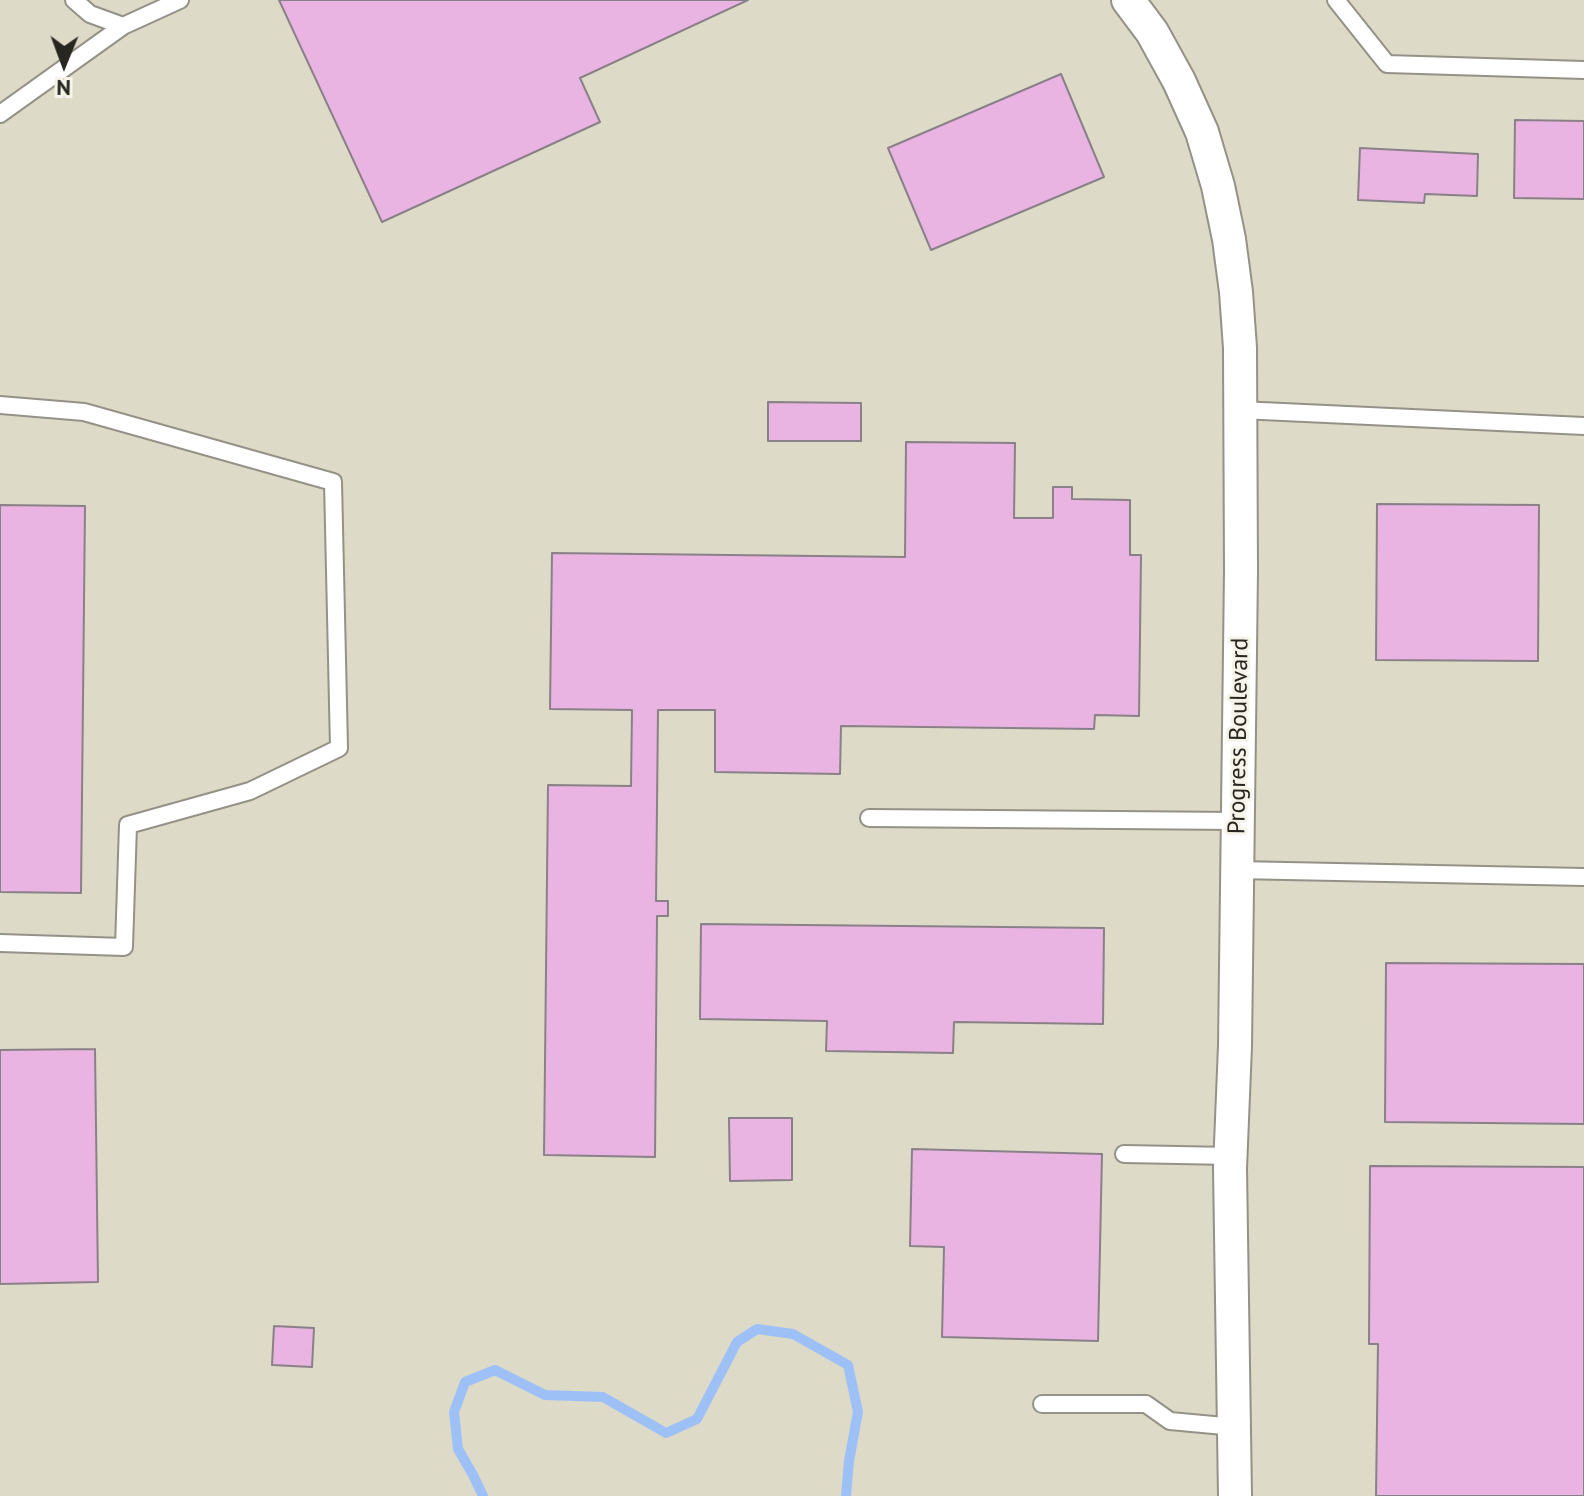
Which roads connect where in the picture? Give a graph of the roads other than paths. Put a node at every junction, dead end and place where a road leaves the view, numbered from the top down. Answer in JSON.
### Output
{"nodes":[{"id":1,"x":74,"y":0,"type":"edge"},
{"id":2,"x":180,"y":0,"type":"edge"},
{"id":3,"x":1128,"y":0,"type":"edge"},
{"id":4,"x":1336,"y":0,"type":"edge"},
{"id":5,"x":123,"y":26,"type":"junction"},
{"id":6,"x":1584,"y":70,"type":"edge"},
{"id":7,"x":0,"y":114,"type":"edge"},
{"id":8,"x":0,"y":405,"type":"edge"},
{"id":9,"x":1240,"y":410,"type":"junction"},
{"id":10,"x":1584,"y":426,"type":"edge"},
{"id":11,"x":869,"y":818,"type":"dead end"},
{"id":12,"x":1238,"y":821,"type":"junction"},
{"id":13,"x":1237,"y":870,"type":"junction"},
{"id":14,"x":1584,"y":877,"type":"edge"},
{"id":15,"x":0,"y":943,"type":"edge"},
{"id":16,"x":1124,"y":1154,"type":"dead end"},
{"id":17,"x":1231,"y":1156,"type":"junction"},
{"id":18,"x":1042,"y":1404,"type":"dead end"},
{"id":19,"x":1235,"y":1427,"type":"junction"},
{"id":20,"x":1235,"y":1496,"type":"edge"}],
"edges":[{"from":1,"to":5,"type":"lane"},
{"from":2,"to":5,"type":"lane"},
{"from":3,"to":9,"type":"street","name":"Progress Boulevard"},
{"from":4,"to":6,"type":"lane"},
{"from":5,"to":7,"type":"lane"},
{"from":8,"to":15,"type":"lane"},
{"from":9,"to":10,"type":"lane"},
{"from":9,"to":12,"type":"street","name":"Progress Boulevard"},
{"from":11,"to":12,"type":"lane"},
{"from":12,"to":13,"type":"street","name":"Progress Boulevard"},
{"from":13,"to":14,"type":"lane"},
{"from":13,"to":17,"type":"street","name":"Progress Boulevard"},
{"from":16,"to":17,"type":"lane"},
{"from":17,"to":19,"type":"street","name":"Progress Boulevard"},
{"from":18,"to":19,"type":"lane"},
{"from":19,"to":20,"type":"street","name":"Progress Boulevard"}]}
